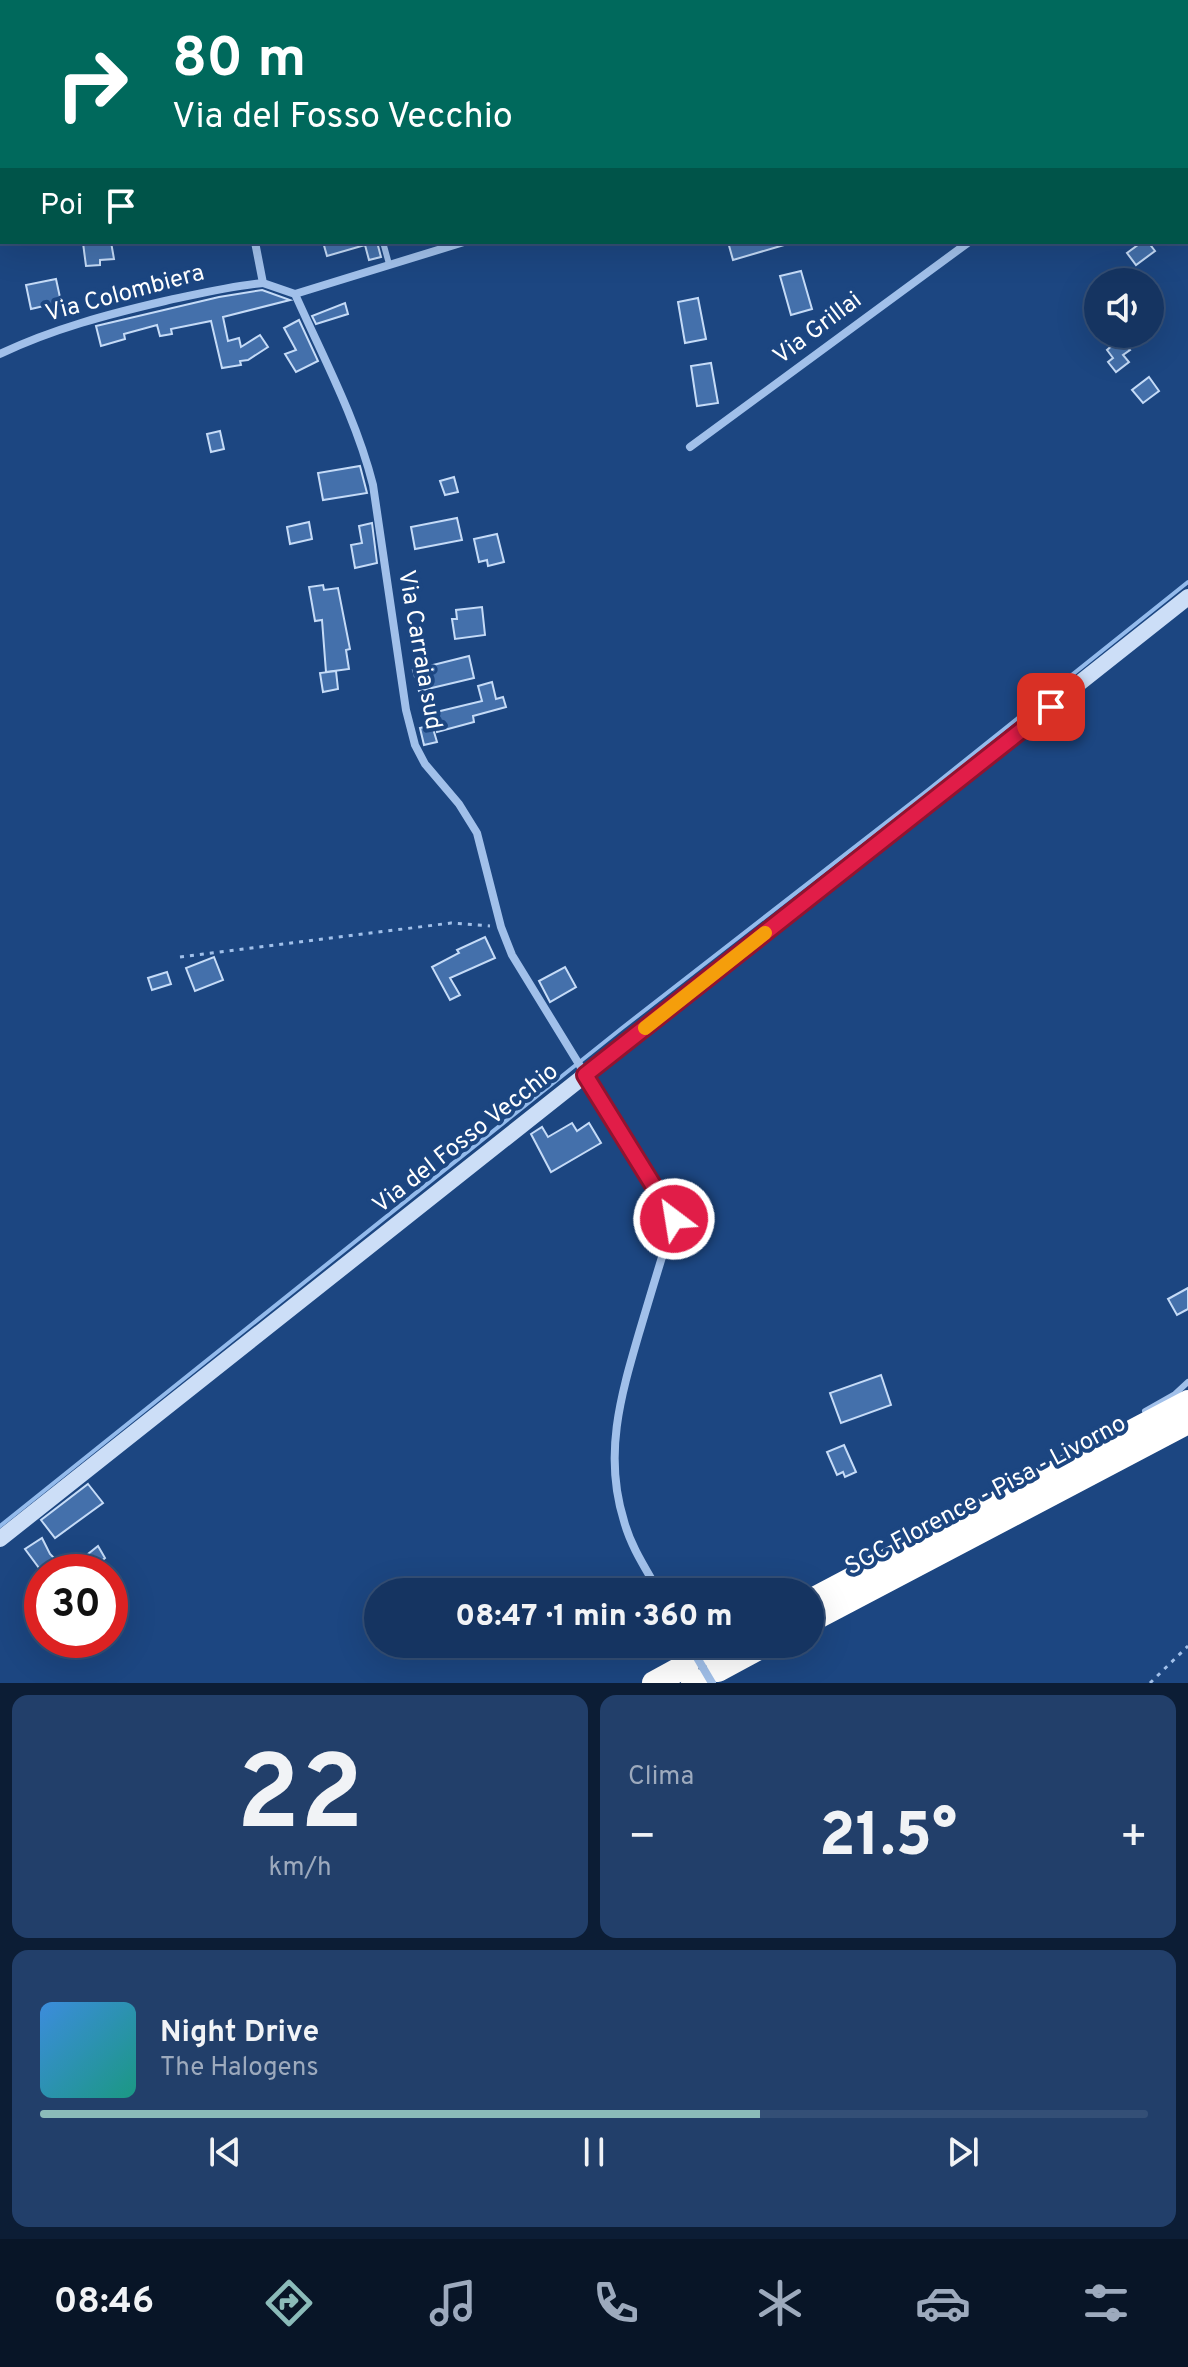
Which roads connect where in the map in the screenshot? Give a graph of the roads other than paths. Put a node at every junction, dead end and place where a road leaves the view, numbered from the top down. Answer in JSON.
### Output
{"nodes":[{"id":1,"x":255,"y":244,"type":"edge"},
{"id":2,"x":384,"y":244,"type":"edge"},
{"id":3,"x":457,"y":244,"type":"edge"},
{"id":4,"x":966,"y":244,"type":"edge"},
{"id":5,"x":389,"y":264,"type":"junction"},
{"id":6,"x":263,"y":283,"type":"junction"},
{"id":7,"x":295,"y":294,"type":"junction"},
{"id":8,"x":0,"y":354,"type":"edge"},
{"id":9,"x":690,"y":447,"type":"dead end"},
{"id":10,"x":1188,"y":597,"type":"edge"},
{"id":11,"x":584,"y":1072,"type":"junction"},
{"id":12,"x":1188,"y":1382,"type":"edge"},
{"id":13,"x":1188,"y":1402,"type":"edge"},
{"id":14,"x":1136,"y":1417,"type":"dead end"},
{"id":15,"x":1188,"y":1422,"type":"edge"},
{"id":16,"x":1033,"y":1476,"type":"dead end"},
{"id":17,"x":1013,"y":1494,"type":"junction"},
{"id":18,"x":0,"y":1539,"type":"edge"},
{"id":19,"x":651,"y":1578,"type":"edge"},
{"id":20,"x":824,"y":1594,"type":"edge"},
{"id":21,"x":824,"y":1614,"type":"edge"},
{"id":22,"x":725,"y":1658,"type":"edge"},
{"id":23,"x":704,"y":1665,"type":"edge"},
{"id":24,"x":654,"y":1683,"type":"edge"}],
"edges":[{"from":1,"to":6,"type":"street"},
{"from":2,"to":5,"type":"lane"},
{"from":3,"to":5,"type":"street"},
{"from":4,"to":9,"type":"street","name":"Via Grillai"},
{"from":5,"to":7,"type":"street"},
{"from":6,"to":7,"type":"street"},
{"from":6,"to":8,"type":"street","name":"Via Colombiera"},
{"from":7,"to":11,"type":"street","name":"Via Carraia sud"},
{"from":10,"to":11,"type":"street","name":"Via del Fosso Vecchio"},
{"from":11,"to":18,"type":"street","name":"Via del Fosso Vecchio"},
{"from":11,"to":19,"type":"street","name":"Via Carraia sud"},
{"from":12,"to":14,"type":"lane"},
{"from":13,"to":17,"type":"highway","name":"SGC Florence - Pisa - Livorno"},
{"from":15,"to":21,"type":"highway","name":"SGC Florence - Pisa - Livorno"},
{"from":16,"to":17,"type":"lane"},
{"from":17,"to":20,"type":"highway","name":"SGC Florence - Pisa - Livorno"},
{"from":22,"to":23,"type":"highway"},
{"from":23,"to":24,"type":"highway"}]}
